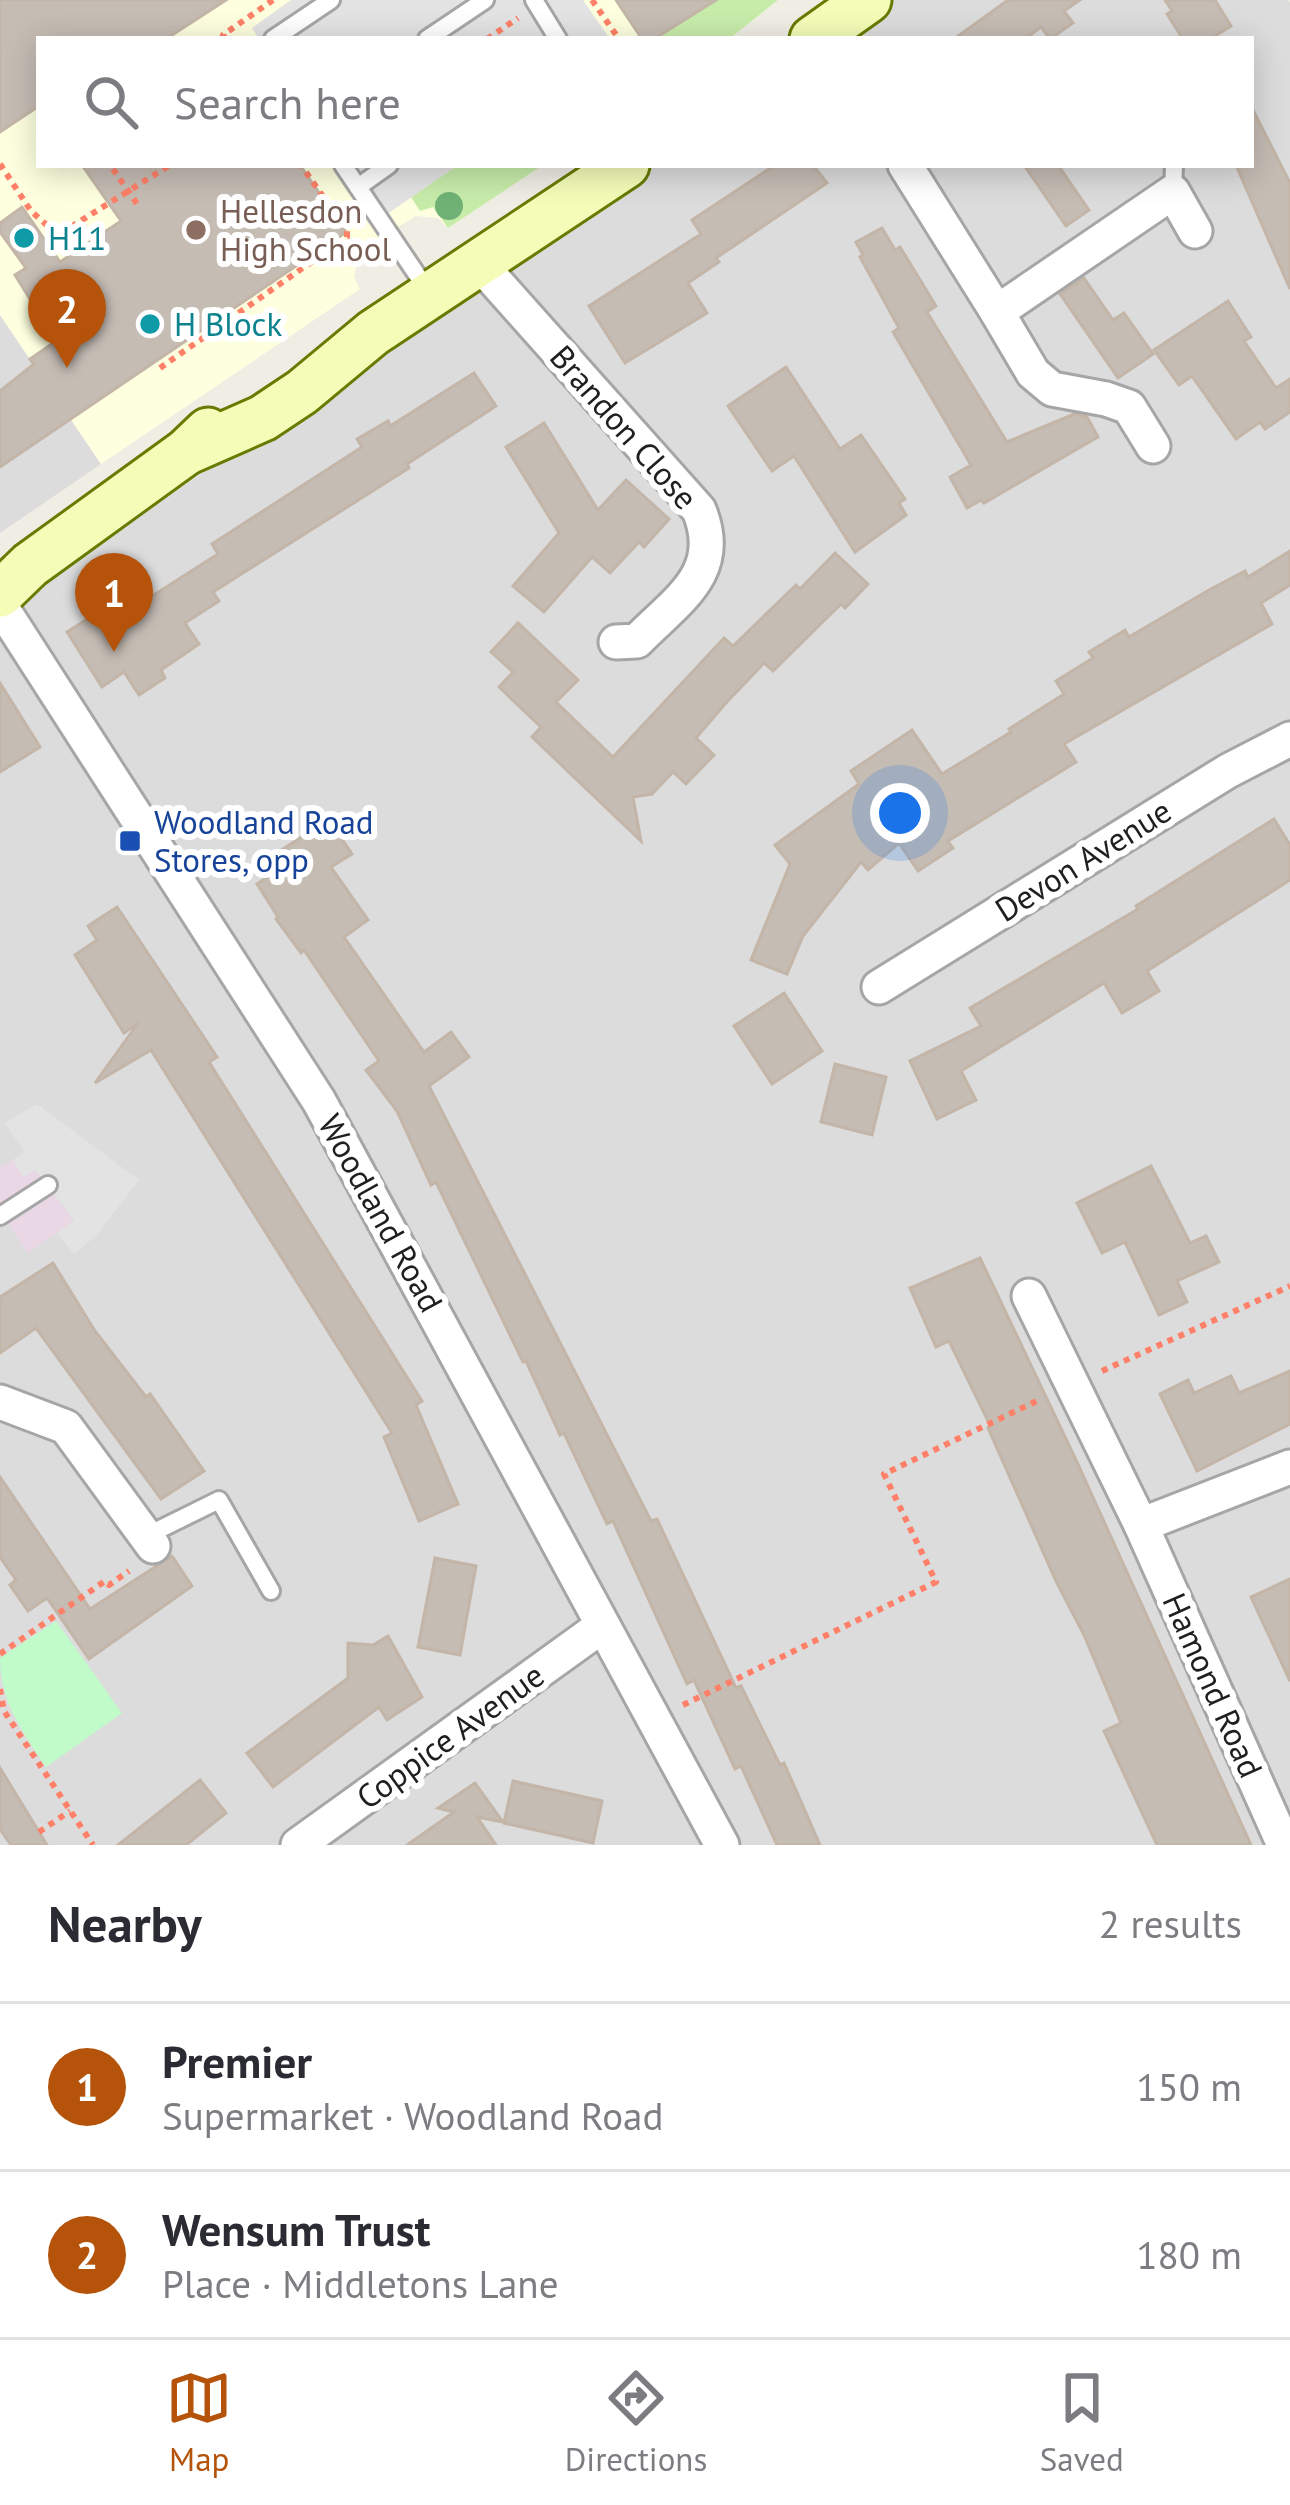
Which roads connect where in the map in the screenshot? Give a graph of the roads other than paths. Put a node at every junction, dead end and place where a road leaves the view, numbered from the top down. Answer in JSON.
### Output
{"nodes":[{"id":1,"x":331,"y":0,"type":"edge"},
{"id":2,"x":485,"y":0,"type":"edge"},
{"id":3,"x":534,"y":0,"type":"edge"},
{"id":4,"x":868,"y":0,"type":"edge"},
{"id":5,"x":277,"y":36,"type":"edge"},
{"id":6,"x":432,"y":36,"type":"edge"},
{"id":7,"x":556,"y":36,"type":"edge"},
{"id":8,"x":821,"y":36,"type":"edge"},
{"id":9,"x":346,"y":168,"type":"edge"},
{"id":10,"x":385,"y":168,"type":"edge"},
{"id":11,"x":621,"y":168,"type":"edge"},
{"id":12,"x":907,"y":168,"type":"edge"},
{"id":13,"x":1173,"y":178,"type":"edge"},
{"id":14,"x":358,"y":187,"type":"junction"},
{"id":15,"x":1195,"y":231,"type":"dead end"},
{"id":16,"x":478,"y":262,"type":"junction"},
{"id":17,"x":431,"y":295,"type":"junction"},
{"id":18,"x":997,"y":312,"type":"junction"},
{"id":19,"x":1153,"y":446,"type":"dead end"},
{"id":20,"x":0,"y":594,"type":"edge"},
{"id":21,"x":0,"y":605,"type":"edge"},
{"id":22,"x":616,"y":641,"type":"dead end"},
{"id":23,"x":1290,"y":739,"type":"edge"},
{"id":24,"x":878,"y":987,"type":"dead end"},
{"id":25,"x":48,"y":1186,"type":"dead end"},
{"id":26,"x":0,"y":1216,"type":"edge"},
{"id":27,"x":1029,"y":1296,"type":"dead end"},
{"id":28,"x":0,"y":1402,"type":"edge"},
{"id":29,"x":1290,"y":1467,"type":"edge"},
{"id":30,"x":1141,"y":1525,"type":"junction"},
{"id":31,"x":150,"y":1541,"type":"joint"},
{"id":32,"x":271,"y":1592,"type":"dead end"},
{"id":33,"x":602,"y":1626,"type":"junction"},
{"id":34,"x":298,"y":1845,"type":"edge"},
{"id":35,"x":722,"y":1845,"type":"edge"},
{"id":36,"x":1284,"y":1845,"type":"edge"}],
"edges":[{"from":1,"to":5,"type":"lane"},
{"from":2,"to":6,"type":"lane"},
{"from":3,"to":7,"type":"lane"},
{"from":4,"to":8,"type":"street"},
{"from":9,"to":14,"type":"lane"},
{"from":10,"to":14,"type":"lane"},
{"from":11,"to":16,"type":"street"},
{"from":12,"to":18,"type":"street"},
{"from":13,"to":15,"type":"street"},
{"from":13,"to":18,"type":"street"},
{"from":14,"to":17,"type":"lane"},
{"from":16,"to":17,"type":"street"},
{"from":16,"to":22,"type":"street","name":"Brandon Close"},
{"from":17,"to":20,"type":"street"},
{"from":18,"to":19,"type":"street"},
{"from":21,"to":33,"type":"street","name":"Woodland Road"},
{"from":23,"to":24,"type":"street","name":"Devon Avenue"},
{"from":25,"to":26,"type":"lane"},
{"from":27,"to":30,"type":"street","name":"Hamond Road"},
{"from":28,"to":31,"type":"street"},
{"from":29,"to":30,"type":"street"},
{"from":30,"to":36,"type":"street","name":"Hamond Road"},
{"from":31,"to":32,"type":"lane"},
{"from":33,"to":34,"type":"street","name":"Coppice Avenue"},
{"from":33,"to":35,"type":"street","name":"Woodland Road"}]}
